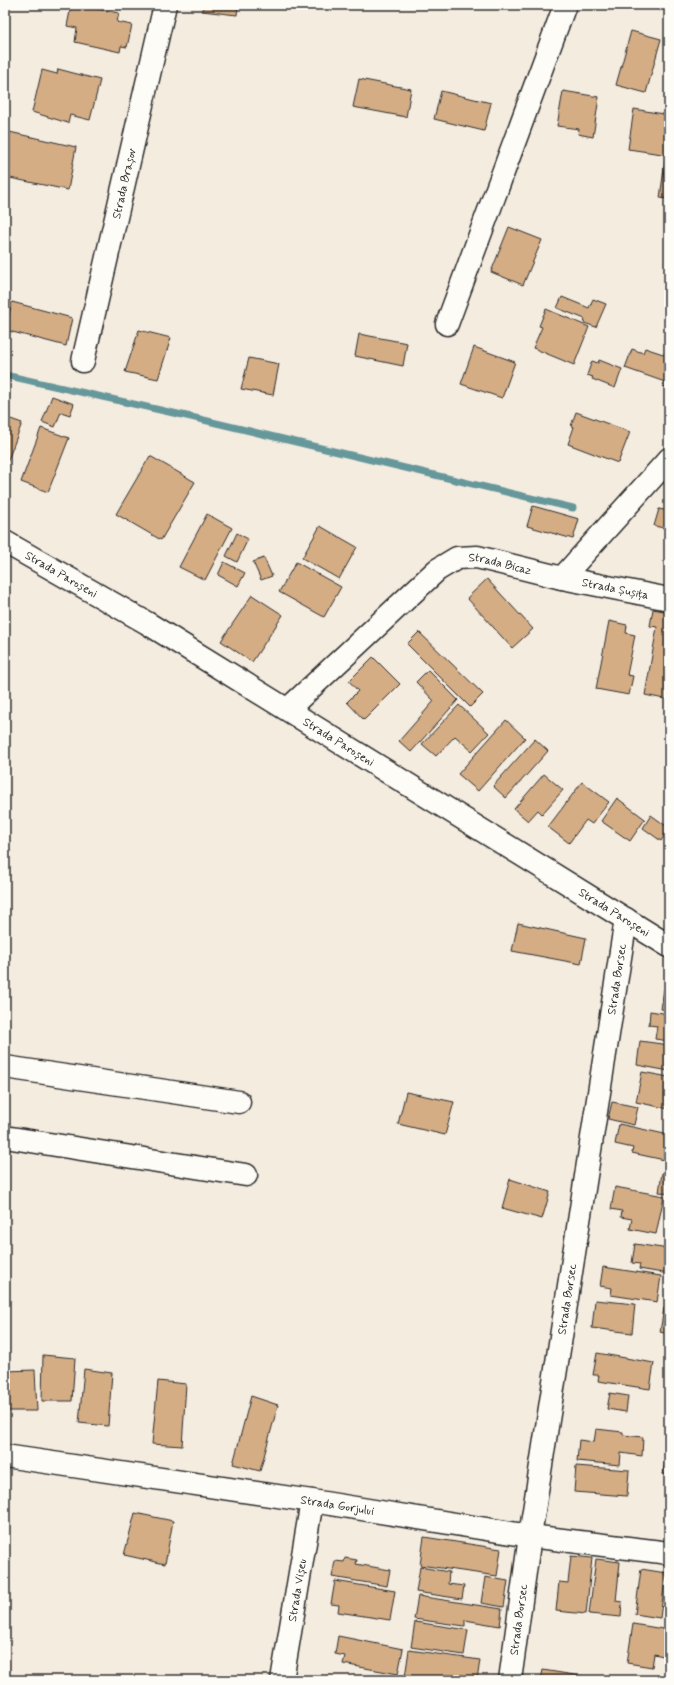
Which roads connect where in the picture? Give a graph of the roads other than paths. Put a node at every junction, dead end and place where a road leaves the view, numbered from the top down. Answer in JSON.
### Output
{"nodes":[{"id":1,"x":165,"y":5,"type":"edge"},
{"id":2,"x":565,"y":5,"type":"edge"},
{"id":3,"x":447,"y":324,"type":"dead end"},
{"id":4,"x":83,"y":361,"type":"dead end"},
{"id":5,"x":669,"y":459,"type":"edge"},
{"id":6,"x":5,"y":542,"type":"edge"},
{"id":7,"x":562,"y":578,"type":"junction"},
{"id":8,"x":669,"y":600,"type":"edge"},
{"id":9,"x":288,"y":709,"type":"junction"},
{"id":10,"x":626,"y":919,"type":"junction"},
{"id":11,"x":669,"y":946,"type":"edge"},
{"id":12,"x":5,"y":1067,"type":"edge"},
{"id":13,"x":239,"y":1102,"type":"dead end"},
{"id":14,"x":5,"y":1137,"type":"edge"},
{"id":15,"x":246,"y":1175,"type":"dead end"},
{"id":16,"x":5,"y":1456,"type":"edge"},
{"id":17,"x":312,"y":1500,"type":"junction"},
{"id":18,"x":530,"y":1536,"type":"junction"},
{"id":19,"x":669,"y":1553,"type":"edge"},
{"id":20,"x":282,"y":1680,"type":"edge"},
{"id":21,"x":510,"y":1680,"type":"edge"}],
"edges":[{"from":1,"to":4,"type":"street","name":"Strada Brașov"},
{"from":2,"to":3,"type":"street"},
{"from":5,"to":7,"type":"street"},
{"from":6,"to":9,"type":"street","name":"Strada Paroșeni"},
{"from":7,"to":8,"type":"street","name":"Strada Șușița"},
{"from":7,"to":9,"type":"street","name":"Strada Bicaz"},
{"from":9,"to":10,"type":"street","name":"Strada Paroșeni"},
{"from":10,"to":11,"type":"street","name":"Strada Paroșeni"},
{"from":10,"to":18,"type":"street","name":"Strada Borsec"},
{"from":12,"to":13,"type":"street"},
{"from":14,"to":15,"type":"street"},
{"from":16,"to":17,"type":"street","name":"Strada Gorjului"},
{"from":17,"to":18,"type":"street","name":"Strada Gorjului"},
{"from":17,"to":20,"type":"street","name":"Strada Vișeu"},
{"from":18,"to":19,"type":"street","name":"Strada Gorjului"},
{"from":18,"to":21,"type":"street","name":"Strada Borsec"}]}
